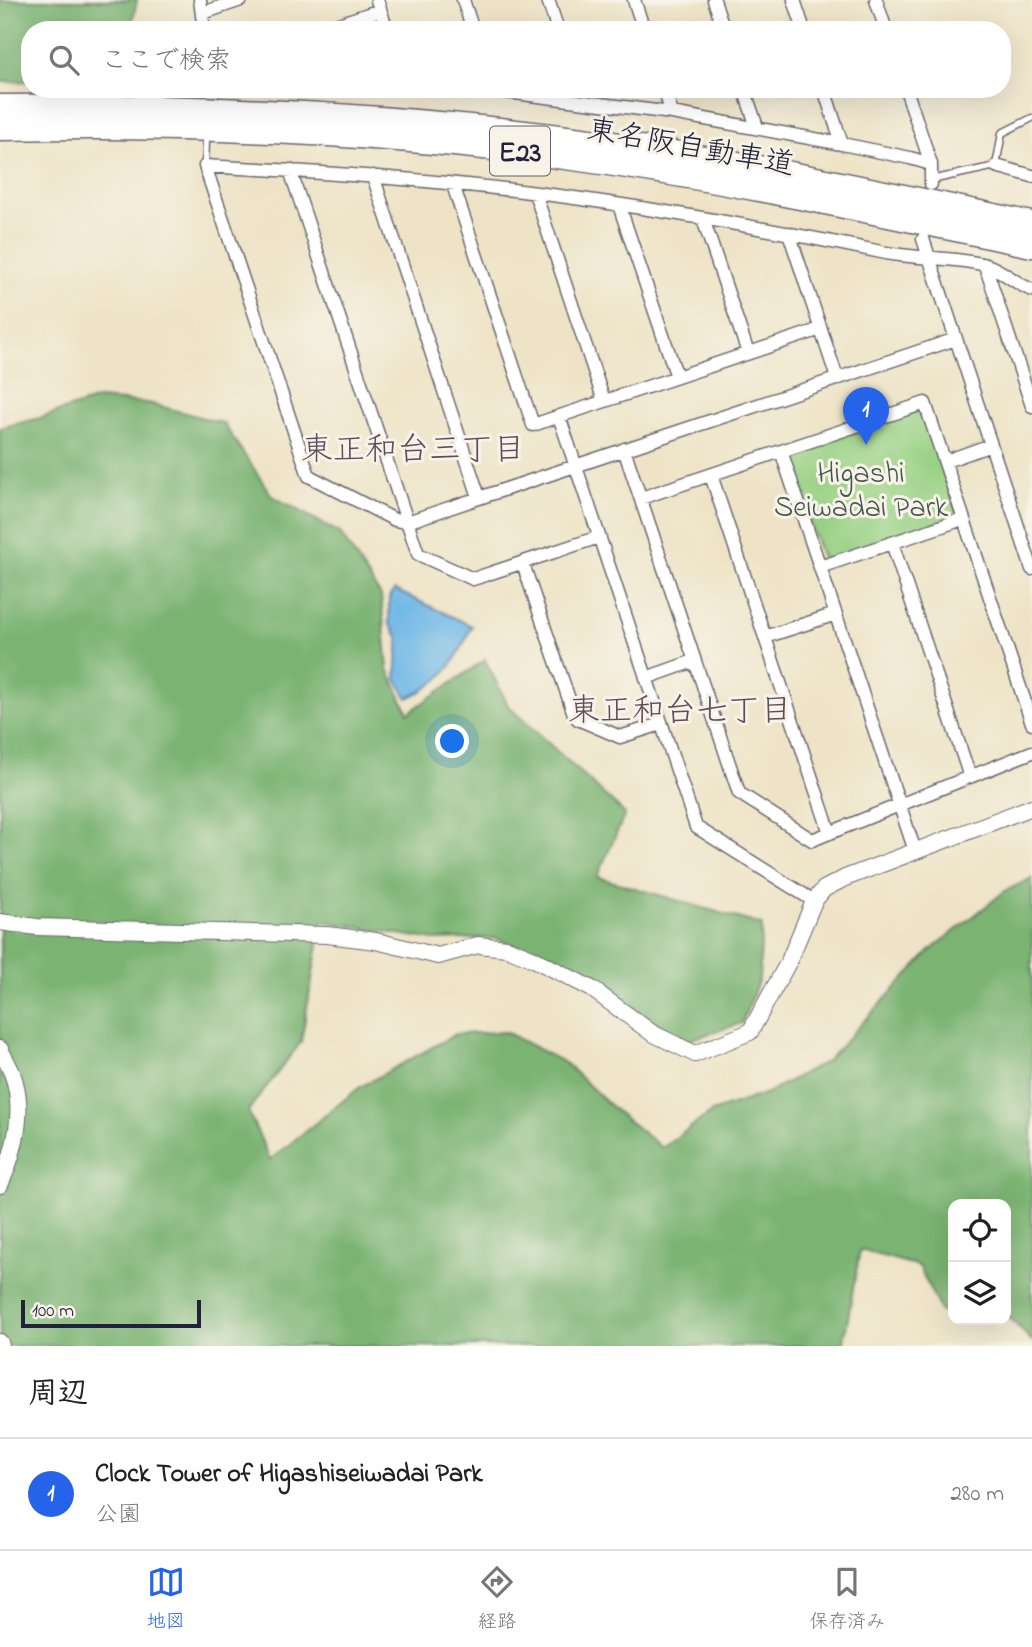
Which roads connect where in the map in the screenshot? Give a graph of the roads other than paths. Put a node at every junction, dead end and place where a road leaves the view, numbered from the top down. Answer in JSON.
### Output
{"nodes":[{"id":1,"x":241,"y":0,"type":"edge"},
{"id":2,"x":463,"y":0,"type":"edge"},
{"id":3,"x":548,"y":0,"type":"edge"},
{"id":4,"x":634,"y":0,"type":"edge"},
{"id":5,"x":714,"y":0,"type":"edge"},
{"id":6,"x":794,"y":0,"type":"edge"},
{"id":7,"x":876,"y":0,"type":"edge"},
{"id":8,"x":379,"y":5,"type":"edge"},
{"id":9,"x":202,"y":6,"type":"edge"},
{"id":10,"x":342,"y":21,"type":"edge"},
{"id":11,"x":470,"y":21,"type":"edge"},
{"id":12,"x":555,"y":21,"type":"edge"},
{"id":13,"x":641,"y":21,"type":"edge"},
{"id":14,"x":721,"y":21,"type":"edge"},
{"id":15,"x":801,"y":21,"type":"edge"},
{"id":16,"x":883,"y":21,"type":"edge"},
{"id":17,"x":595,"y":98,"type":"edge"},
{"id":18,"x":667,"y":98,"type":"edge"},
{"id":19,"x":747,"y":98,"type":"edge"},
{"id":20,"x":827,"y":98,"type":"edge"},
{"id":21,"x":909,"y":98,"type":"edge"},
{"id":22,"x":0,"y":107,"type":"edge"},
{"id":23,"x":672,"y":113,"type":"junction"},
{"id":24,"x":1032,"y":118,"type":"edge"},
{"id":25,"x":757,"y":127,"type":"junction"},
{"id":26,"x":0,"y":128,"type":"edge"},
{"id":27,"x":206,"y":142,"type":"dead end"},
{"id":28,"x":842,"y":144,"type":"junction"},
{"id":29,"x":931,"y":164,"type":"junction"},
{"id":30,"x":205,"y":166,"type":"junction"},
{"id":31,"x":996,"y":166,"type":"junction"},
{"id":32,"x":290,"y":170,"type":"junction"},
{"id":33,"x":373,"y":176,"type":"junction"},
{"id":34,"x":1032,"y":176,"type":"edge"},
{"id":35,"x":931,"y":182,"type":"joint"},
{"id":36,"x":453,"y":185,"type":"junction"},
{"id":37,"x":535,"y":193,"type":"junction"},
{"id":38,"x":619,"y":205,"type":"junction"},
{"id":39,"x":703,"y":219,"type":"junction"},
{"id":40,"x":1032,"y":224,"type":"edge"},
{"id":41,"x":789,"y":233,"type":"junction"},
{"id":42,"x":923,"y":239,"type":"dead end"},
{"id":43,"x":1032,"y":246,"type":"edge"},
{"id":44,"x":927,"y":256,"type":"junction"},
{"id":45,"x":985,"y":265,"type":"junction"},
{"id":46,"x":1032,"y":289,"type":"edge"},
{"id":47,"x":821,"y":329,"type":"junction"},
{"id":48,"x":956,"y":339,"type":"junction"},
{"id":49,"x":748,"y":353,"type":"junction"},
{"id":50,"x":677,"y":377,"type":"junction"},
{"id":51,"x":837,"y":378,"type":"junction"},
{"id":52,"x":604,"y":401,"type":"junction"},
{"id":53,"x":1032,"y":406,"type":"edge"},
{"id":54,"x":559,"y":416,"type":"junction"},
{"id":55,"x":991,"y":446,"type":"junction"},
{"id":56,"x":624,"y":449,"type":"junction"},
{"id":57,"x":781,"y":451,"type":"junction"},
{"id":58,"x":946,"y":461,"type":"junction"},
{"id":59,"x":575,"y":466,"type":"junction"},
{"id":60,"x":711,"y":475,"type":"junction"},
{"id":61,"x":479,"y":497,"type":"junction"},
{"id":62,"x":641,"y":498,"type":"junction"},
{"id":63,"x":963,"y":519,"type":"junction"},
{"id":64,"x":407,"y":522,"type":"junction"},
{"id":65,"x":599,"y":537,"type":"junction"},
{"id":66,"x":892,"y":543,"type":"junction"},
{"id":67,"x":1031,"y":563,"type":"edge"},
{"id":68,"x":523,"y":564,"type":"junction"},
{"id":69,"x":820,"y":567,"type":"junction"},
{"id":70,"x":836,"y":614,"type":"junction"},
{"id":71,"x":765,"y":638,"type":"junction"},
{"id":72,"x":694,"y":661,"type":"junction"},
{"id":73,"x":646,"y":677,"type":"junction"},
{"id":74,"x":1032,"y":723,"type":"edge"},
{"id":75,"x":661,"y":724,"type":"junction"},
{"id":76,"x":1032,"y":752,"type":"edge"},
{"id":77,"x":970,"y":777,"type":"junction"},
{"id":78,"x":899,"y":805,"type":"junction"},
{"id":79,"x":1032,"y":807,"type":"edge"},
{"id":80,"x":830,"y":833,"type":"junction"},
{"id":81,"x":915,"y":851,"type":"junction"},
{"id":82,"x":814,"y":901,"type":"junction"},
{"id":83,"x":0,"y":922,"type":"edge"},
{"id":84,"x":0,"y":1049,"type":"edge"},
{"id":85,"x":0,"y":1185,"type":"edge"}],
"edges":[{"from":1,"to":9,"type":"street"},
{"from":2,"to":11,"type":"street"},
{"from":3,"to":12,"type":"street"},
{"from":4,"to":13,"type":"street"},
{"from":5,"to":14,"type":"street"},
{"from":6,"to":15,"type":"street"},
{"from":7,"to":16,"type":"street"},
{"from":8,"to":10,"type":"street"},
{"from":17,"to":23,"type":"street"},
{"from":18,"to":23,"type":"street"},
{"from":19,"to":25,"type":"street"},
{"from":20,"to":28,"type":"street"},
{"from":21,"to":29,"type":"street"},
{"from":22,"to":40,"type":"highway","name":"東名阪自動車道","number":"E23"},
{"from":23,"to":25,"type":"street"},
{"from":24,"to":31,"type":"lane"},
{"from":25,"to":28,"type":"street"},
{"from":26,"to":43,"type":"highway","name":"東名阪自動車道","number":"E23"},
{"from":27,"to":30,"type":"lane"},
{"from":28,"to":29,"type":"street"},
{"from":29,"to":35,"type":"street"},
{"from":30,"to":32,"type":"street"},
{"from":30,"to":64,"type":"street"},
{"from":31,"to":34,"type":"street"},
{"from":31,"to":35,"type":"lane"},
{"from":32,"to":33,"type":"street"},
{"from":32,"to":64,"type":"street"},
{"from":33,"to":36,"type":"street"},
{"from":33,"to":61,"type":"street"},
{"from":36,"to":37,"type":"street"},
{"from":36,"to":54,"type":"street"},
{"from":37,"to":38,"type":"street"},
{"from":37,"to":52,"type":"street"},
{"from":38,"to":39,"type":"street"},
{"from":38,"to":50,"type":"street"},
{"from":39,"to":41,"type":"street"},
{"from":39,"to":49,"type":"street"},
{"from":41,"to":44,"type":"street"},
{"from":41,"to":47,"type":"street"},
{"from":42,"to":44,"type":"street"},
{"from":44,"to":45,"type":"street"},
{"from":44,"to":48,"type":"street"},
{"from":45,"to":46,"type":"street"},
{"from":45,"to":53,"type":"street"},
{"from":47,"to":49,"type":"street"},
{"from":47,"to":51,"type":"street"},
{"from":48,"to":51,"type":"street"},
{"from":48,"to":55,"type":"street"},
{"from":49,"to":50,"type":"street"},
{"from":50,"to":52,"type":"street"},
{"from":51,"to":56,"type":"street"},
{"from":52,"to":54,"type":"street"},
{"from":54,"to":59,"type":"street"},
{"from":55,"to":58,"type":"street"},
{"from":55,"to":67,"type":"street"},
{"from":56,"to":59,"type":"street"},
{"from":56,"to":62,"type":"street"},
{"from":57,"to":58,"type":"street"},
{"from":57,"to":60,"type":"street"},
{"from":57,"to":69,"type":"street"},
{"from":58,"to":63,"type":"street"},
{"from":59,"to":61,"type":"street"},
{"from":59,"to":65,"type":"street"},
{"from":60,"to":62,"type":"street"},
{"from":60,"to":71,"type":"street"},
{"from":61,"to":64,"type":"street"},
{"from":62,"to":72,"type":"street"},
{"from":63,"to":66,"type":"street"},
{"from":63,"to":74,"type":"street"},
{"from":64,"to":68,"type":"street"},
{"from":65,"to":68,"type":"street"},
{"from":65,"to":73,"type":"street"},
{"from":66,"to":69,"type":"street"},
{"from":66,"to":77,"type":"street"},
{"from":68,"to":75,"type":"street"},
{"from":69,"to":70,"type":"street"},
{"from":70,"to":71,"type":"street"},
{"from":70,"to":78,"type":"street"},
{"from":71,"to":80,"type":"street"},
{"from":72,"to":73,"type":"street"},
{"from":72,"to":80,"type":"street"},
{"from":73,"to":75,"type":"street"},
{"from":75,"to":82,"type":"street"},
{"from":76,"to":77,"type":"street"},
{"from":77,"to":78,"type":"street"},
{"from":78,"to":80,"type":"street"},
{"from":78,"to":81,"type":"street"},
{"from":79,"to":81,"type":"street"},
{"from":81,"to":82,"type":"street"},
{"from":82,"to":83,"type":"street"},
{"from":84,"to":85,"type":"street"}]}
